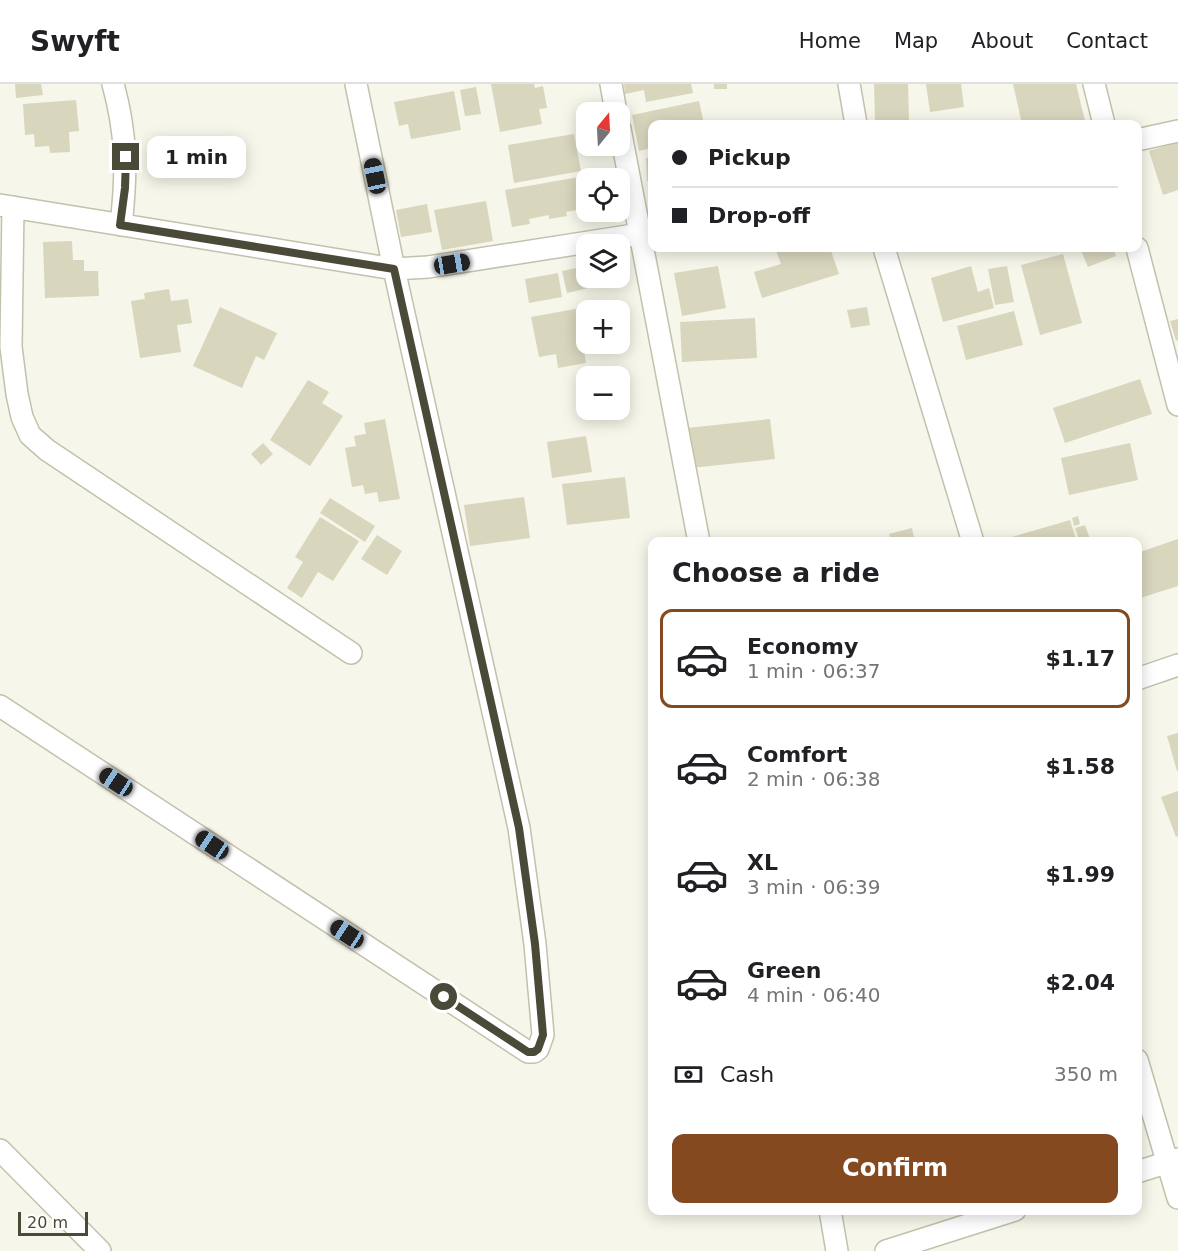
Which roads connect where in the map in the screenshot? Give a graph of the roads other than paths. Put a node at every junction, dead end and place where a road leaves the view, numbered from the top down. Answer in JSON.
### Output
{"nodes":[{"id":1,"x":113,"y":84,"type":"edge"},
{"id":2,"x":356,"y":84,"type":"edge"},
{"id":3,"x":610,"y":84,"type":"edge"},
{"id":4,"x":849,"y":84,"type":"edge"},
{"id":5,"x":1094,"y":84,"type":"edge"},
{"id":6,"x":614,"y":102,"type":"edge"},
{"id":7,"x":855,"y":120,"type":"edge"},
{"id":8,"x":1103,"y":120,"type":"edge"},
{"id":9,"x":1178,"y":131,"type":"edge"},
{"id":10,"x":1142,"y":139,"type":"edge"},
{"id":11,"x":625,"y":156,"type":"edge"},
{"id":12,"x":6,"y":206,"type":"edge"},
{"id":13,"x":120,"y":225,"type":"junction"},
{"id":14,"x":640,"y":234,"type":"junction"},
{"id":15,"x":886,"y":252,"type":"edge"},
{"id":16,"x":1138,"y":252,"type":"edge"},
{"id":17,"x":394,"y":269,"type":"junction"},
{"id":18,"x":1178,"y":405,"type":"edge"},
{"id":19,"x":698,"y":537,"type":"edge"},
{"id":20,"x":972,"y":537,"type":"edge"},
{"id":21,"x":351,"y":653,"type":"dead end"},
{"id":22,"x":1178,"y":665,"type":"edge"},
{"id":23,"x":1142,"y":677,"type":"edge"},
{"id":24,"x":0,"y":705,"type":"edge"},
{"id":25,"x":1142,"y":1074,"type":"edge"},
{"id":26,"x":0,"y":1150,"type":"edge"},
{"id":27,"x":1172,"y":1161,"type":"edge"},
{"id":28,"x":1142,"y":1170,"type":"edge"},
{"id":29,"x":1178,"y":1198,"type":"edge"},
{"id":30,"x":831,"y":1215,"type":"edge"},
{"id":31,"x":999,"y":1215,"type":"edge"},
{"id":32,"x":100,"y":1251,"type":"edge"},
{"id":33,"x":837,"y":1251,"type":"edge"},
{"id":34,"x":886,"y":1251,"type":"edge"}],
"edges":[{"from":1,"to":13,"type":"street"},
{"from":2,"to":17,"type":"street"},
{"from":3,"to":6,"type":"street"},
{"from":4,"to":7,"type":"street"},
{"from":5,"to":8,"type":"street"},
{"from":9,"to":10,"type":"street"},
{"from":11,"to":14,"type":"street"},
{"from":12,"to":13,"type":"street"},
{"from":12,"to":21,"type":"street"},
{"from":13,"to":17,"type":"street"},
{"from":14,"to":17,"type":"street"},
{"from":14,"to":19,"type":"street"},
{"from":15,"to":20,"type":"street"},
{"from":16,"to":18,"type":"street"},
{"from":17,"to":24,"type":"street"},
{"from":22,"to":23,"type":"street"},
{"from":25,"to":27,"type":"street"},
{"from":26,"to":32,"type":"street"},
{"from":27,"to":28,"type":"street"},
{"from":27,"to":29,"type":"street"},
{"from":30,"to":33,"type":"street"},
{"from":31,"to":34,"type":"street"}]}
